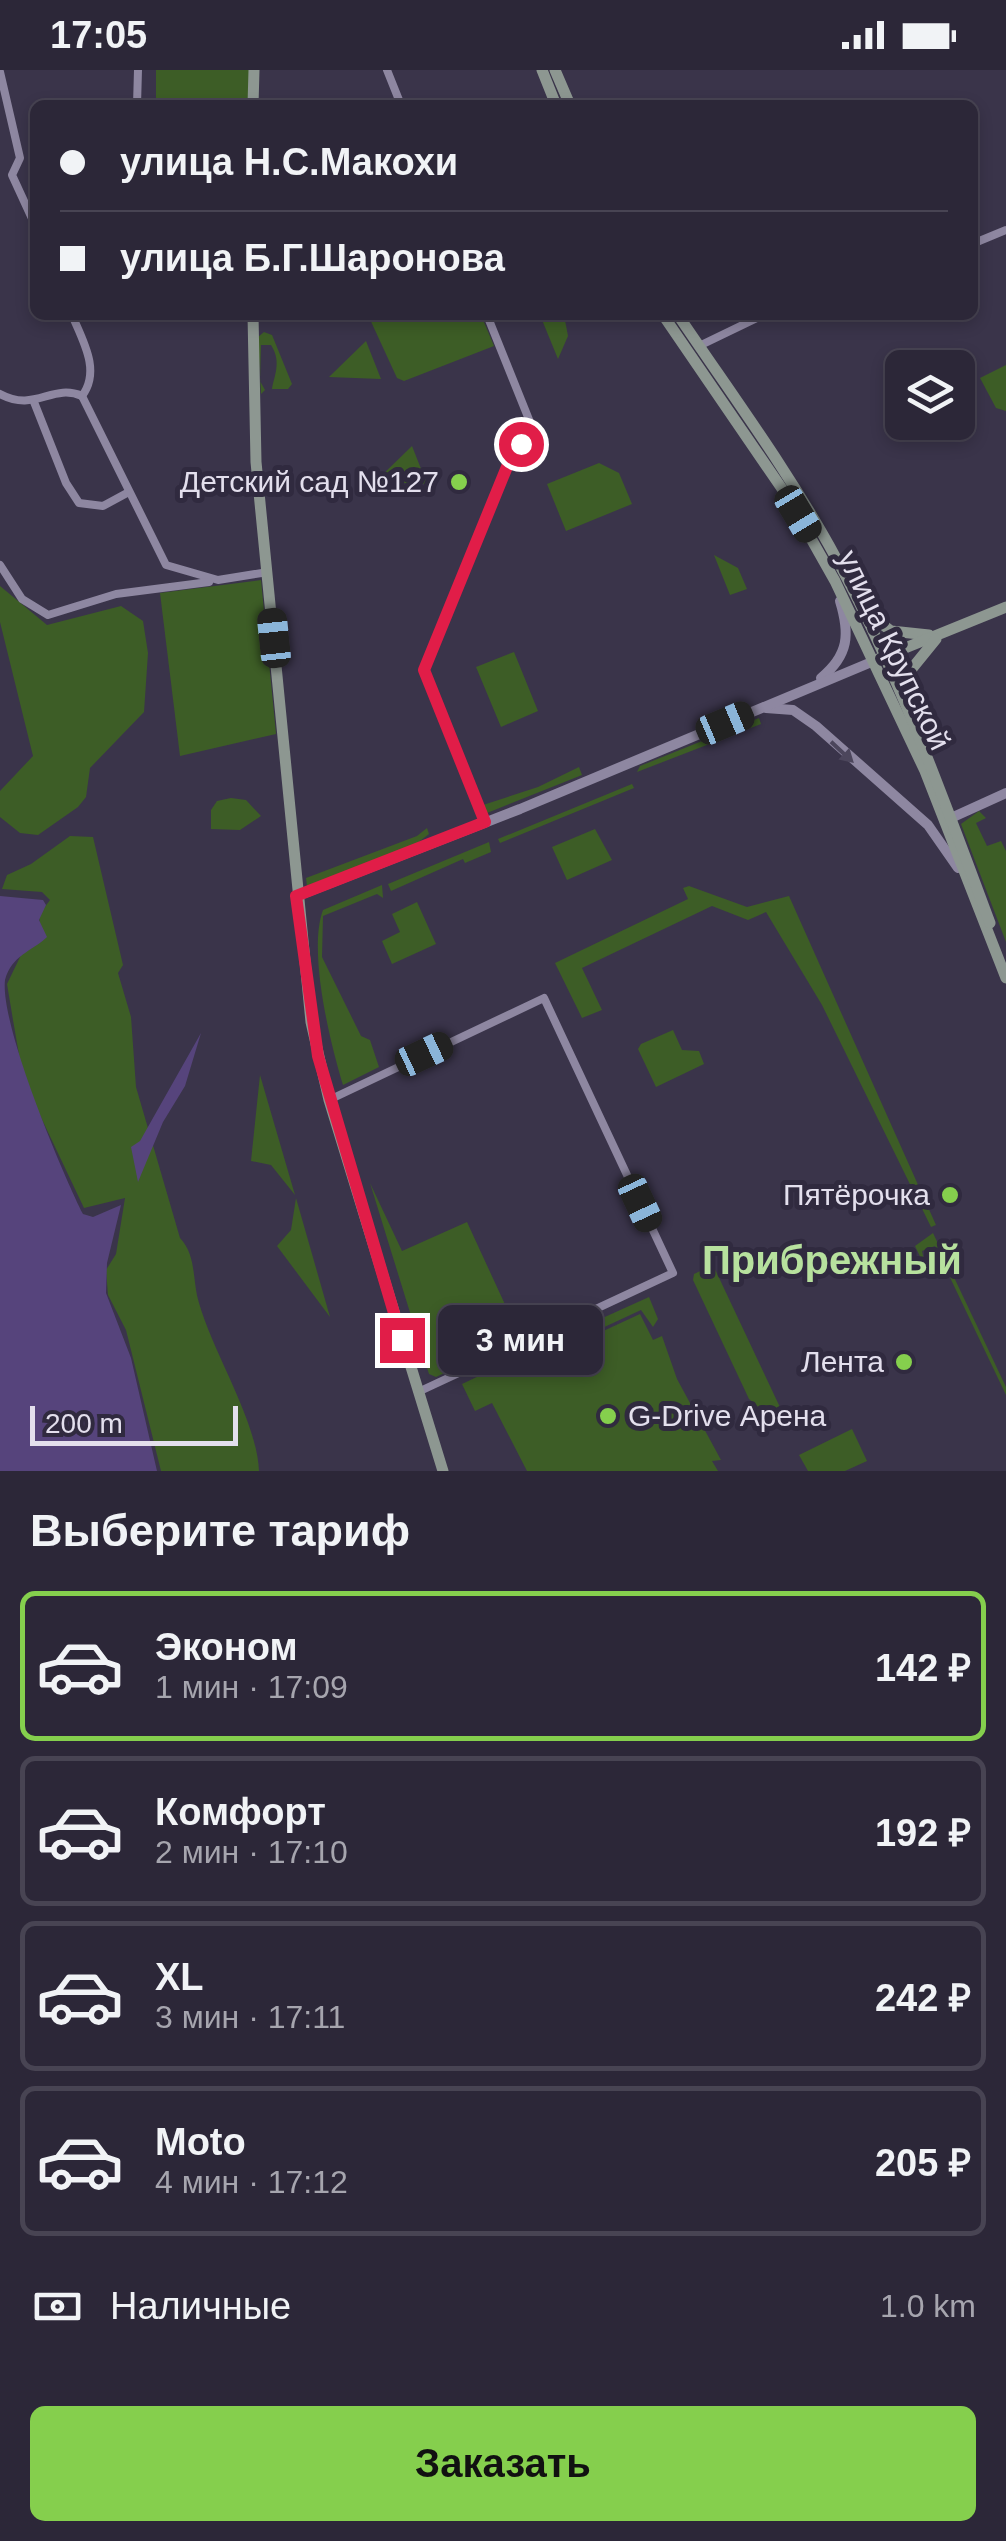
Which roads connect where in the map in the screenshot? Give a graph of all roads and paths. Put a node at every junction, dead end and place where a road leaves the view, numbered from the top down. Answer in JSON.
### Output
{"nodes":[{"id":1,"x":138,"y":70,"type":"edge"},
{"id":2,"x":254,"y":70,"type":"edge"},
{"id":3,"x":387,"y":70,"type":"edge"},
{"id":4,"x":542,"y":70,"type":"edge"},
{"id":5,"x":555,"y":70,"type":"edge"},
{"id":6,"x":0,"y":72,"type":"edge"},
{"id":7,"x":137,"y":100,"type":"edge"},
{"id":8,"x":253,"y":100,"type":"edge"},
{"id":9,"x":399,"y":100,"type":"edge"},
{"id":10,"x":554,"y":100,"type":"edge"},
{"id":11,"x":568,"y":100,"type":"edge"},
{"id":12,"x":0,"y":175,"type":"edge"},
{"id":13,"x":12,"y":175,"type":"junction"},
{"id":14,"x":30,"y":214,"type":"edge"},
{"id":15,"x":1006,"y":230,"type":"edge"},
{"id":16,"x":978,"y":242,"type":"edge"},
{"id":17,"x":74,"y":320,"type":"edge"},
{"id":18,"x":253,"y":320,"type":"edge"},
{"id":19,"x":489,"y":320,"type":"edge"},
{"id":20,"x":667,"y":320,"type":"edge"},
{"id":21,"x":680,"y":320,"type":"edge"},
{"id":22,"x":753,"y":320,"type":"edge"},
{"id":23,"x":694,"y":350,"type":"junction"},
{"id":24,"x":0,"y":394,"type":"edge"},
{"id":25,"x":82,"y":396,"type":"junction"},
{"id":26,"x":34,"y":402,"type":"junction"},
{"id":27,"x":127,"y":493,"type":"junction"},
{"id":28,"x":0,"y":565,"type":"edge"},
{"id":29,"x":268,"y":572,"type":"junction"},
{"id":30,"x":218,"y":580,"type":"junction"},
{"id":31,"x":835,"y":580,"type":"junction"},
{"id":32,"x":860,"y":605,"type":"junction"},
{"id":33,"x":1006,"y":607,"type":"edge"},
{"id":34,"x":943,"y":633,"type":"junction"},
{"id":35,"x":879,"y":659,"type":"junction"},
{"id":36,"x":807,"y":688,"type":"junction"},
{"id":37,"x":760,"y":708,"type":"junction"},
{"id":38,"x":909,"y":713,"type":"junction"},
{"id":39,"x":1006,"y":792,"type":"edge"},
{"id":40,"x":951,"y":818,"type":"junction"},
{"id":41,"x":485,"y":822,"type":"junction"},
{"id":42,"x":967,"y":886,"type":"junction"},
{"id":43,"x":296,"y":896,"type":"junction"},
{"id":44,"x":1006,"y":959,"type":"edge"},
{"id":45,"x":1006,"y":978,"type":"edge"},
{"id":46,"x":329,"y":1100,"type":"junction"},
{"id":47,"x":418,"y":1392,"type":"junction"},
{"id":48,"x":443,"y":1471,"type":"edge"}],
"edges":[{"from":1,"to":7,"type":"street"},
{"from":2,"to":8,"type":"main road"},
{"from":3,"to":9,"type":"street"},
{"from":4,"to":10,"type":"main road"},
{"from":5,"to":11,"type":"main road"},
{"from":6,"to":13,"type":"street"},
{"from":12,"to":13,"type":"street"},
{"from":13,"to":14,"type":"street"},
{"from":15,"to":16,"type":"street"},
{"from":17,"to":25,"type":"street"},
{"from":18,"to":29,"type":"main road"},
{"from":19,"to":41,"type":"street"},
{"from":20,"to":23,"type":"main road","name":"улица Крупской"},
{"from":21,"to":23,"type":"main road","name":"улица Крупской"},
{"from":22,"to":23,"type":"street"},
{"from":23,"to":31,"type":"main road","name":"улица Крупской"},
{"from":23,"to":32,"type":"main road","name":"улица Крупской"},
{"from":24,"to":26,"type":"street"},
{"from":25,"to":26,"type":"street"},
{"from":25,"to":27,"type":"street"},
{"from":26,"to":27,"type":"street"},
{"from":27,"to":30,"type":"street"},
{"from":28,"to":30,"type":"street"},
{"from":29,"to":30,"type":"street"},
{"from":29,"to":43,"type":"main road"},
{"from":31,"to":35,"type":"main road","name":"улица Крупской"},
{"from":31,"to":36,"type":"street"},
{"from":32,"to":34,"type":"main road"},
{"from":32,"to":35,"type":"main road","name":"улица Крупской"},
{"from":33,"to":34,"type":"main road"},
{"from":34,"to":35,"type":"main road"},
{"from":34,"to":38,"type":"main road"},
{"from":35,"to":36,"type":"street"},
{"from":35,"to":38,"type":"main road","name":"улица Крупской"},
{"from":35,"to":42,"type":"main road","name":"улица Крупской"},
{"from":36,"to":37,"type":"street"},
{"from":37,"to":41,"type":"street"},
{"from":37,"to":42,"type":"street","one_way":true},
{"from":38,"to":40,"type":"main road","name":"улица Крупской"},
{"from":39,"to":40,"type":"street"},
{"from":40,"to":44,"type":"main road","name":"улица Крупской"},
{"from":41,"to":43,"type":"street"},
{"from":42,"to":45,"type":"main road","name":"улица Крупской"},
{"from":43,"to":46,"type":"main road"},
{"from":46,"to":47,"type":"main road"},
{"from":46,"to":47,"type":"street"},
{"from":47,"to":48,"type":"main road"}]}
